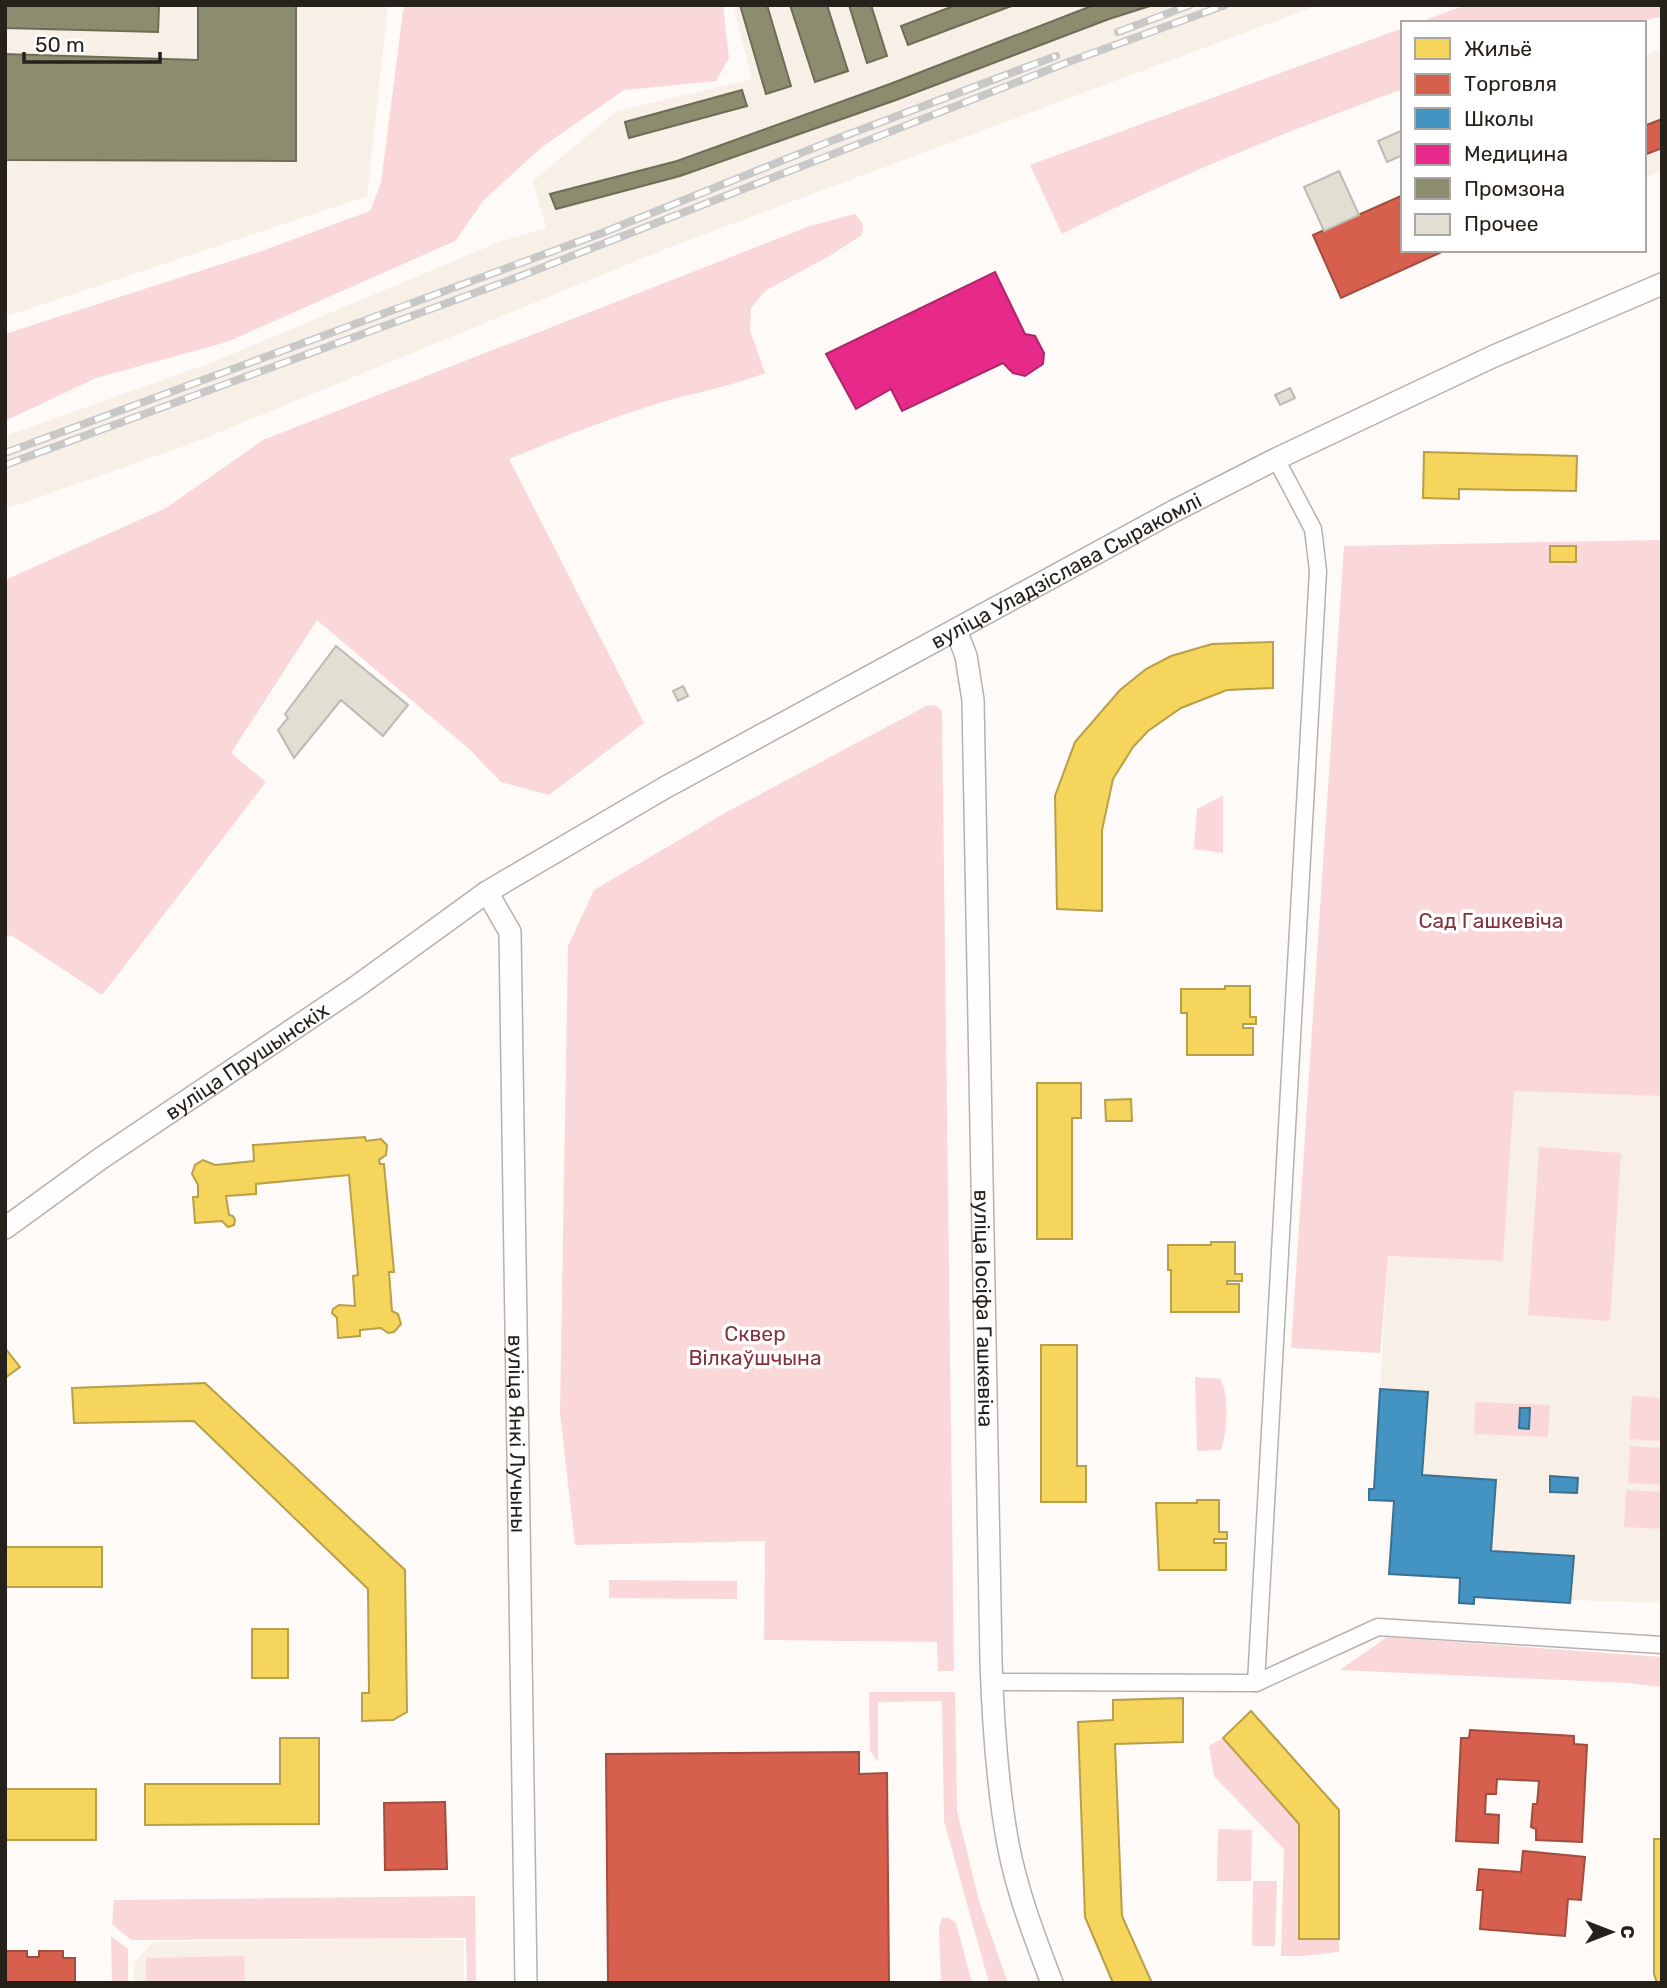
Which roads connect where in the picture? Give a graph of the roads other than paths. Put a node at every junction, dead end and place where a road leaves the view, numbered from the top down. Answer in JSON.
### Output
{"nodes":[{"id":1,"x":1662,"y":284,"type":"edge"},
{"id":2,"x":1276,"y":459,"type":"junction"},
{"id":3,"x":956,"y":630,"type":"junction"},
{"id":4,"x":487,"y":892,"type":"junction"},
{"id":5,"x":5,"y":1228,"type":"edge"},
{"id":6,"x":1662,"y":1645,"type":"edge"},
{"id":7,"x":992,"y":1682,"type":"junction"},
{"id":8,"x":1256,"y":1683,"type":"junction"},
{"id":9,"x":526,"y":1983,"type":"edge"},
{"id":10,"x":1052,"y":1983,"type":"edge"}],
"edges":[{"from":1,"to":2,"type":"street","name":"вуліца Уладзіслава Сыракомлі"},
{"from":2,"to":3,"type":"street","name":"вуліца Уладзіслава Сыракомлі"},
{"from":2,"to":8,"type":"street"},
{"from":3,"to":4,"type":"street","name":"вуліца Уладзіслава Сыракомлі"},
{"from":3,"to":7,"type":"street","name":"вуліца Іосіфа Гашкевіча"},
{"from":4,"to":5,"type":"street","name":"вуліца Прушынскіх"},
{"from":4,"to":9,"type":"street","name":"вуліца Янкі Лучыны"},
{"from":6,"to":8,"type":"street"},
{"from":7,"to":8,"type":"street"},
{"from":7,"to":10,"type":"street","name":"вуліца Іосіфа Гашкевіча"}]}
